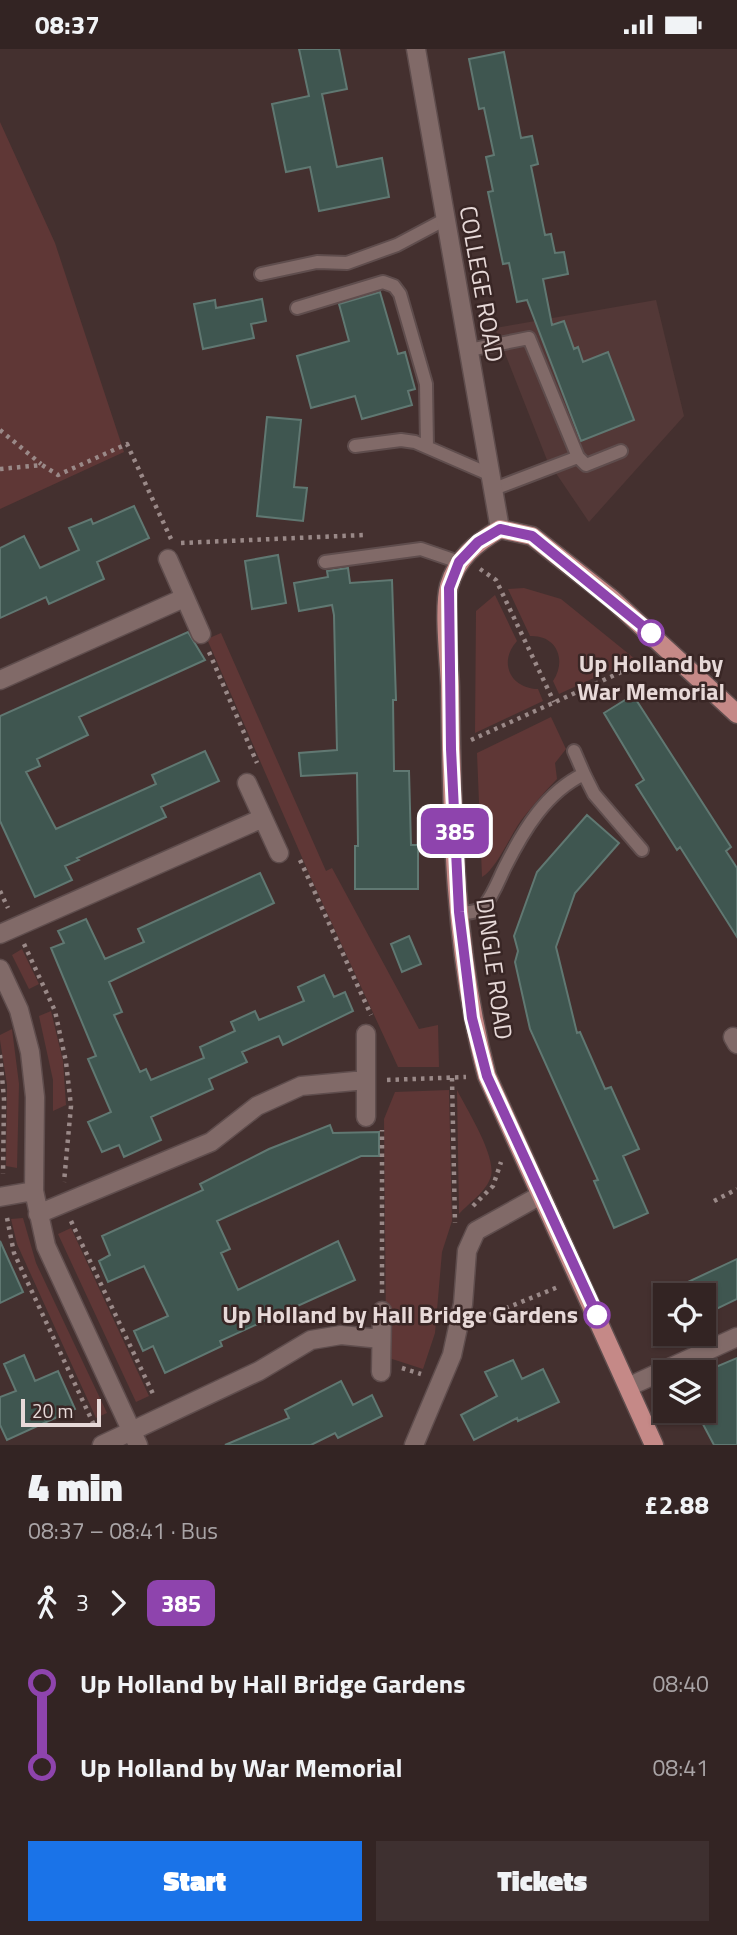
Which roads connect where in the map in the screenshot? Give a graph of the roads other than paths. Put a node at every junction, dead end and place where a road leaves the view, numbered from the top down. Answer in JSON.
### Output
{"nodes":[{"id":1,"x":416,"y":49,"type":"edge"},
{"id":2,"x":444,"y":220,"type":"junction"},
{"id":3,"x":261,"y":274,"type":"dead end"},
{"id":4,"x":297,"y":308,"type":"dead end"},
{"id":5,"x":469,"y":350,"type":"junction"},
{"id":6,"x":355,"y":446,"type":"dead end"},
{"id":7,"x":427,"y":447,"type":"junction"},
{"id":8,"x":621,"y":451,"type":"dead end"},
{"id":9,"x":578,"y":457,"type":"junction"},
{"id":10,"x":492,"y":482,"type":"junction"},
{"id":11,"x":500,"y":529,"type":"junction"},
{"id":12,"x":168,"y":559,"type":"dead end"},
{"id":13,"x":325,"y":562,"type":"dead end"},
{"id":14,"x":459,"y":562,"type":"junction"},
{"id":15,"x":184,"y":597,"type":"junction"},
{"id":16,"x":201,"y":634,"type":"road end"},
{"id":17,"x":0,"y":680,"type":"edge"},
{"id":18,"x":737,"y":714,"type":"edge"},
{"id":19,"x":574,"y":751,"type":"dead end"},
{"id":20,"x":584,"y":774,"type":"junction"},
{"id":21,"x":254,"y":778,"type":"road end"},
{"id":22,"x":263,"y":818,"type":"junction"},
{"id":23,"x":642,"y":850,"type":"dead end"},
{"id":24,"x":288,"y":853,"type":"road end"},
{"id":25,"x":459,"y":912,"type":"junction"},
{"id":26,"x":0,"y":934,"type":"edge"},
{"id":27,"x":0,"y":969,"type":"edge"},
{"id":28,"x":370,"y":1028,"type":"road end"},
{"id":29,"x":374,"y":1080,"type":"junction"},
{"id":30,"x":374,"y":1119,"type":"road end"},
{"id":31,"x":34,"y":1191,"type":"junction"},
{"id":32,"x":541,"y":1195,"type":"junction"},
{"id":33,"x":2,"y":1196,"type":"edge"},
{"id":34,"x":38,"y":1214,"type":"junction"},
{"id":35,"x":382,"y":1311,"type":"road end"},
{"id":36,"x":737,"y":1337,"type":"edge"},
{"id":37,"x":382,"y":1339,"type":"junction"},
{"id":38,"x":381,"y":1372,"type":"dead end"},
{"id":39,"x":630,"y":1386,"type":"junction"},
{"id":40,"x":135,"y":1438,"type":"edge"},
{"id":41,"x":103,"y":1445,"type":"edge"},
{"id":42,"x":414,"y":1445,"type":"edge"},
{"id":43,"x":654,"y":1445,"type":"edge"}],
"edges":[{"from":1,"to":2,"type":"street","name":"COLLEGE ROAD"},
{"from":2,"to":3,"type":"lane"},
{"from":2,"to":5,"type":"street","name":"COLLEGE ROAD"},
{"from":4,"to":7,"type":"lane"},
{"from":5,"to":9,"type":"lane"},
{"from":5,"to":10,"type":"street","name":"COLLEGE ROAD"},
{"from":6,"to":7,"type":"lane"},
{"from":7,"to":10,"type":"lane"},
{"from":8,"to":9,"type":"lane"},
{"from":9,"to":10,"type":"lane"},
{"from":10,"to":11,"type":"street","name":"COLLEGE ROAD"},
{"from":11,"to":14,"type":"main road"},
{"from":11,"to":18,"type":"main road"},
{"from":12,"to":15,"type":"street"},
{"from":13,"to":14,"type":"lane"},
{"from":14,"to":25,"type":"main road","name":"DINGLE ROAD"},
{"from":15,"to":16,"type":"street"},
{"from":15,"to":17,"type":"street"},
{"from":19,"to":20,"type":"lane"},
{"from":20,"to":23,"type":"lane"},
{"from":20,"to":25,"type":"lane"},
{"from":21,"to":22,"type":"street"},
{"from":22,"to":24,"type":"street"},
{"from":22,"to":26,"type":"street"},
{"from":25,"to":32,"type":"main road","name":"DINGLE ROAD"},
{"from":27,"to":31,"type":"street"},
{"from":28,"to":29,"type":"street"},
{"from":29,"to":30,"type":"street"},
{"from":29,"to":34,"type":"street"},
{"from":31,"to":33,"type":"street"},
{"from":31,"to":34,"type":"street"},
{"from":32,"to":39,"type":"main road","name":"DINGLE ROAD"},
{"from":32,"to":42,"type":"street"},
{"from":34,"to":40,"type":"street"},
{"from":35,"to":37,"type":"street"},
{"from":36,"to":39,"type":"street"},
{"from":37,"to":38,"type":"street"},
{"from":37,"to":40,"type":"street"},
{"from":39,"to":43,"type":"main road","name":"DINGLE ROAD"},
{"from":40,"to":41,"type":"street"}]}
